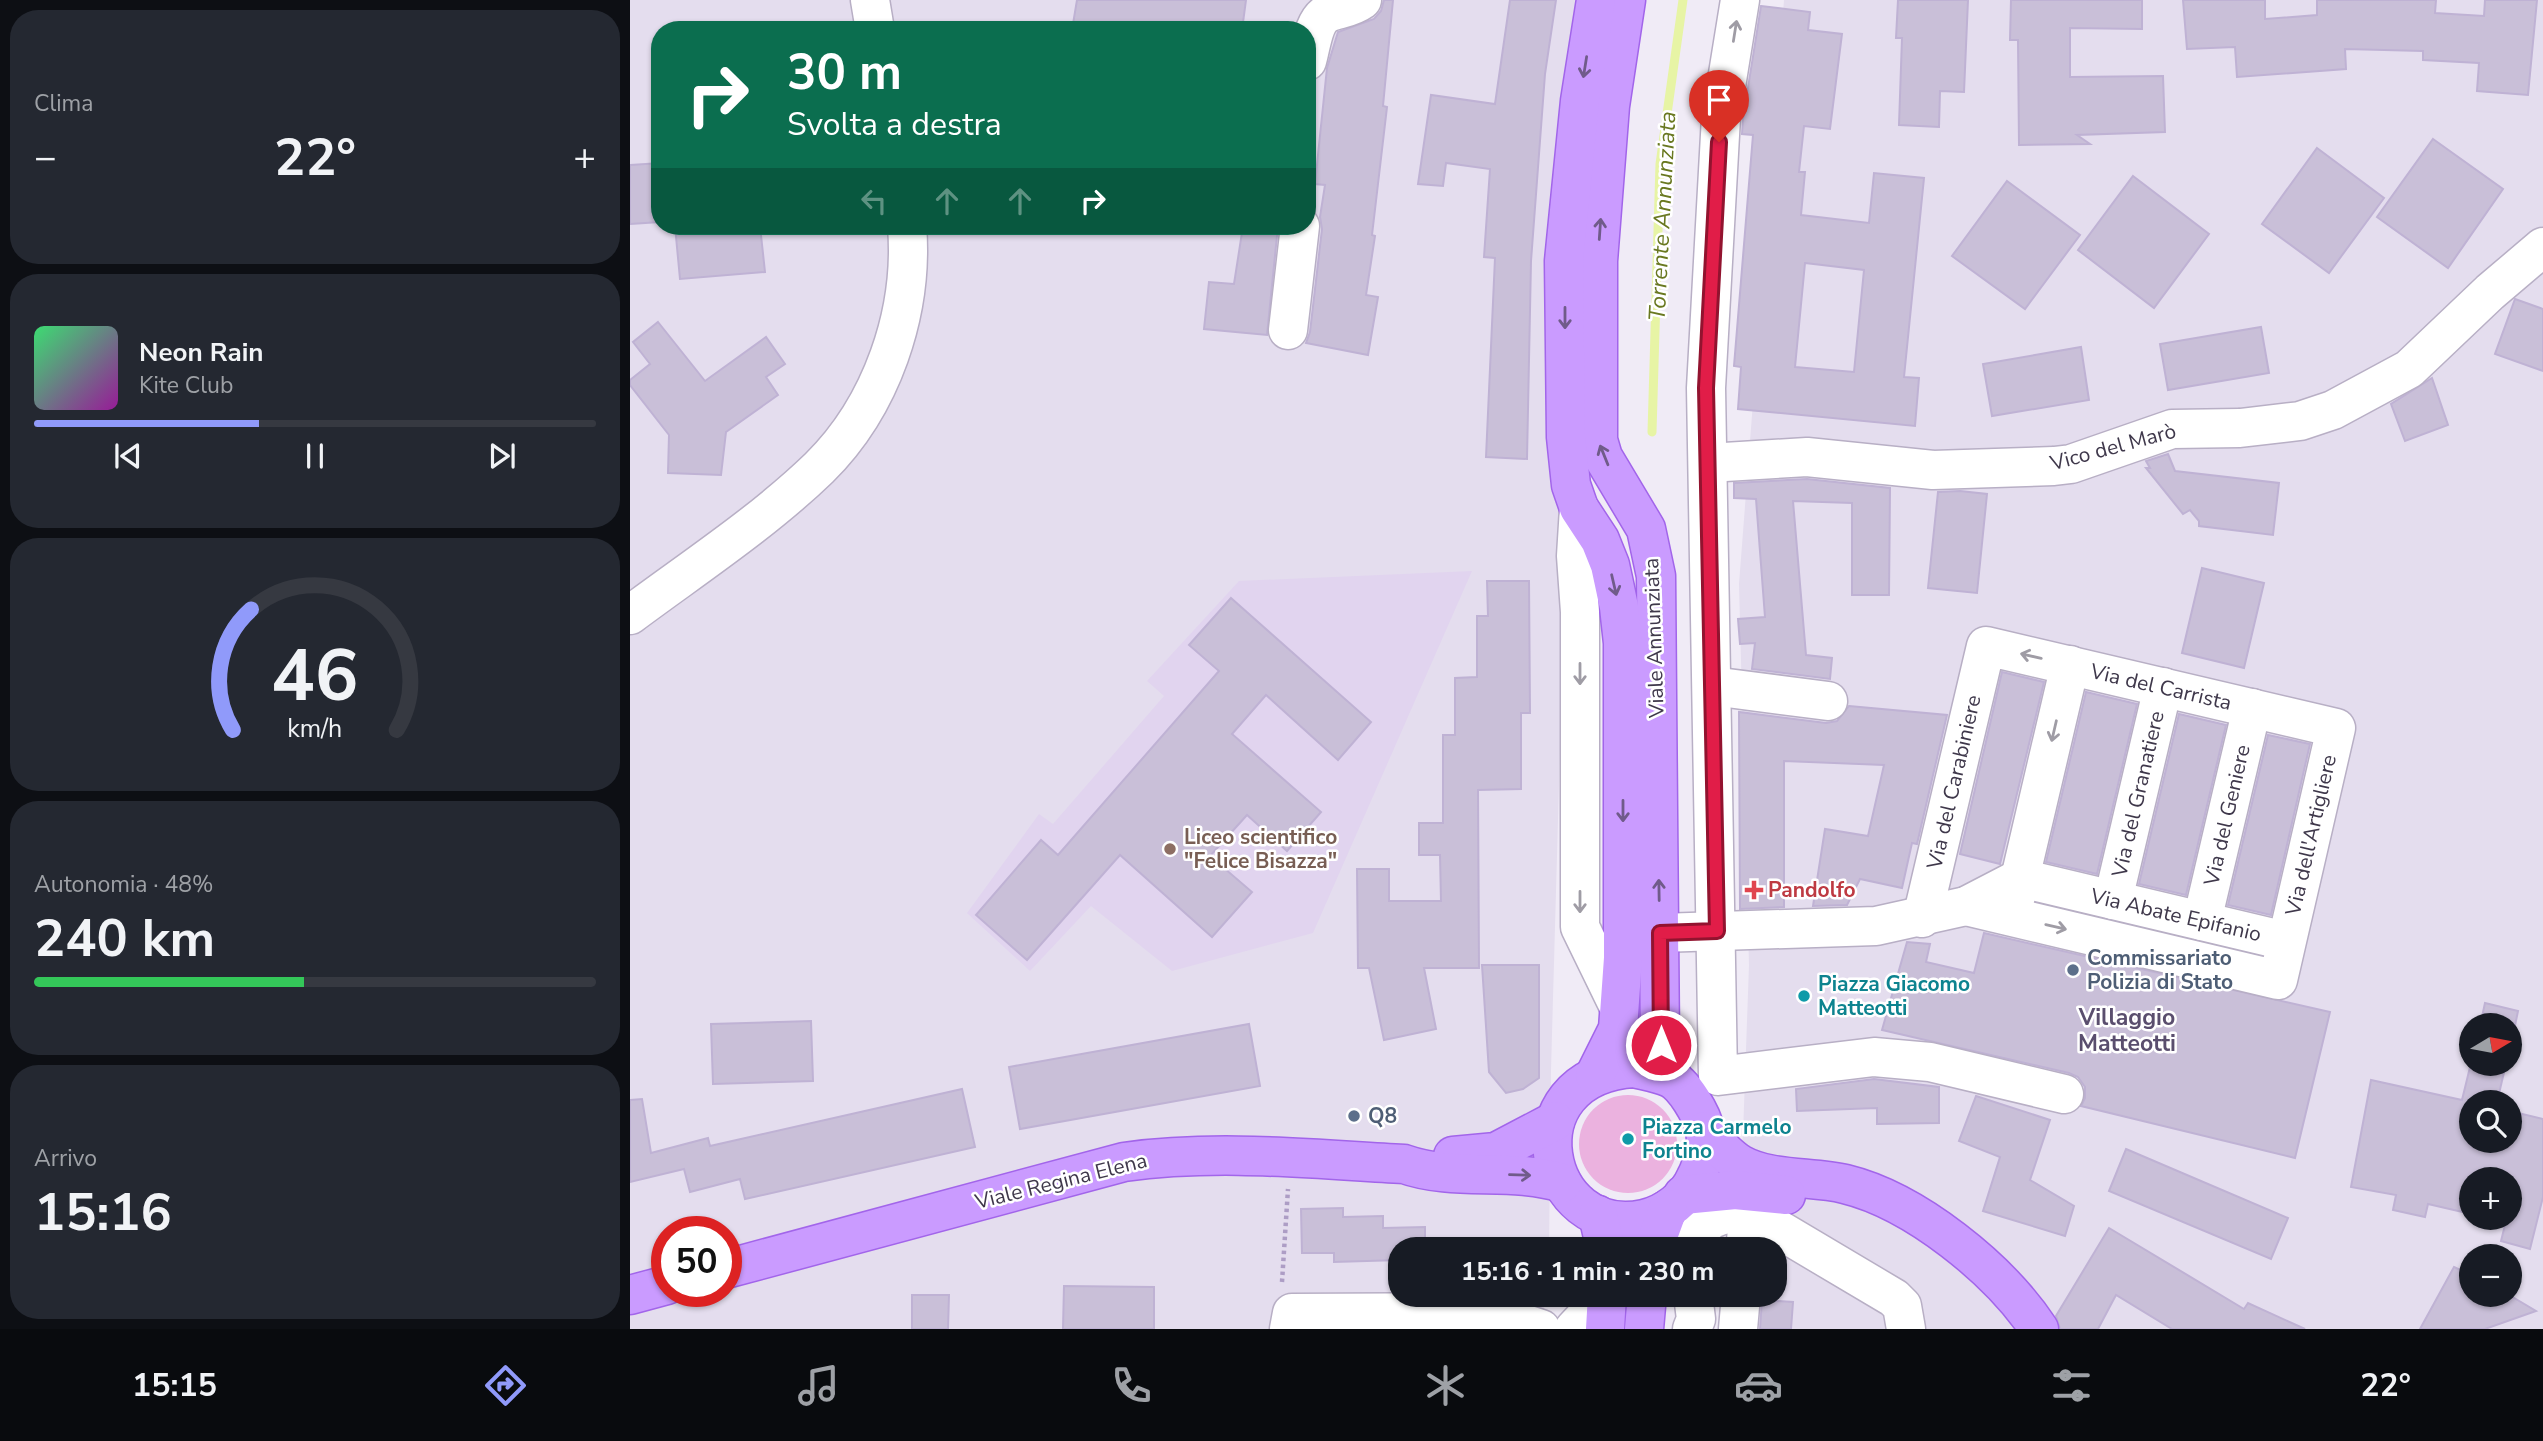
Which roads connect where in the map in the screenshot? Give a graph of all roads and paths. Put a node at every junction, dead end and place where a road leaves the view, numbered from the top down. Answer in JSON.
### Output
{"nodes":[{"id":1,"x":870,"y":0,"type":"edge"},
{"id":2,"x":1362,"y":0,"type":"edge"},
{"id":3,"x":1595,"y":0,"type":"edge"},
{"id":4,"x":1626,"y":0,"type":"edge"},
{"id":5,"x":1740,"y":0,"type":"edge"},
{"id":6,"x":874,"y":21,"type":"edge"},
{"id":7,"x":1316,"y":32,"type":"edge"},
{"id":8,"x":907,"y":235,"type":"edge"},
{"id":9,"x":1299,"y":235,"type":"edge"},
{"id":10,"x":2543,"y":247,"type":"edge"},
{"id":11,"x":1288,"y":330,"type":"dead end"},
{"id":12,"x":1708,"y":463,"type":"junction"},
{"id":13,"x":1579,"y":508,"type":"junction"},
{"id":14,"x":1634,"y":508,"type":"junction"},
{"id":15,"x":1600,"y":540,"type":"junction"},
{"id":16,"x":630,"y":615,"type":"edge"},
{"id":17,"x":1986,"y":646,"type":"joint"},
{"id":18,"x":2070,"y":665,"type":"junction"},
{"id":19,"x":1712,"y":686,"type":"junction"},
{"id":20,"x":2163,"y":687,"type":"junction"},
{"id":21,"x":1828,"y":701,"type":"dead end"},
{"id":22,"x":2252,"y":708,"type":"junction"},
{"id":23,"x":2336,"y":728,"type":"joint"},
{"id":24,"x":2020,"y":878,"type":"junction"},
{"id":25,"x":2113,"y":900,"type":"junction"},
{"id":26,"x":1966,"y":906,"type":"junction"},
{"id":27,"x":2011,"y":917,"type":"junction"},
{"id":28,"x":1922,"y":918,"type":"junction"},
{"id":29,"x":2202,"y":921,"type":"junction"},
{"id":30,"x":1717,"y":931,"type":"junction"},
{"id":31,"x":1660,"y":933,"type":"junction"},
{"id":32,"x":2286,"y":941,"type":"junction"},
{"id":33,"x":1619,"y":1007,"type":"junction"},
{"id":34,"x":1595,"y":1075,"type":"junction"},
{"id":35,"x":1673,"y":1079,"type":"junction"},
{"id":36,"x":2064,"y":1094,"type":"dead end"},
{"id":37,"x":1555,"y":1121,"type":"junction"},
{"id":38,"x":1706,"y":1131,"type":"junction"},
{"id":39,"x":1291,"y":1158,"type":"junction"},
{"id":40,"x":1404,"y":1164,"type":"junction"},
{"id":41,"x":1562,"y":1183,"type":"junction"},
{"id":42,"x":1750,"y":1201,"type":"junction"},
{"id":43,"x":1676,"y":1202,"type":"junction"},
{"id":44,"x":1602,"y":1232,"type":"edge"},
{"id":45,"x":1659,"y":1237,"type":"edge"},
{"id":46,"x":1697,"y":1237,"type":"edge"},
{"id":47,"x":1746,"y":1237,"type":"edge"},
{"id":48,"x":742,"y":1265,"type":"edge"},
{"id":49,"x":651,"y":1289,"type":"edge"},
{"id":50,"x":630,"y":1295,"type":"edge"},
{"id":51,"x":1595,"y":1307,"type":"edge"},
{"id":52,"x":1606,"y":1307,"type":"edge"},
{"id":53,"x":1647,"y":1307,"type":"edge"},
{"id":54,"x":1655,"y":1307,"type":"edge"},
{"id":55,"x":1694,"y":1307,"type":"edge"},
{"id":56,"x":1740,"y":1307,"type":"edge"},
{"id":57,"x":1291,"y":1321,"type":"edge"},
{"id":58,"x":1541,"y":1329,"type":"edge"},
{"id":59,"x":1574,"y":1329,"type":"edge"},
{"id":60,"x":1605,"y":1329,"type":"edge"},
{"id":61,"x":1644,"y":1329,"type":"edge"},
{"id":62,"x":1667,"y":1329,"type":"edge"},
{"id":63,"x":1692,"y":1329,"type":"edge"},
{"id":64,"x":1738,"y":1329,"type":"edge"},
{"id":65,"x":1906,"y":1329,"type":"edge"},
{"id":66,"x":2018,"y":1329,"type":"edge"},
{"id":67,"x":2039,"y":1329,"type":"edge"}],
"edges":[{"from":1,"to":6,"type":"street"},
{"from":2,"to":7,"type":"street"},
{"from":3,"to":13,"type":"main road","name":"Viale Annunziata","one_way":true},
{"from":14,"to":4,"type":"main road","name":"Viale Annunziata","one_way":true},
{"from":12,"to":5,"type":"street","one_way":true},
{"from":8,"to":16,"type":"street"},
{"from":9,"to":11,"type":"street"},
{"from":10,"to":12,"type":"street","name":"Vico del Marò"},
{"from":12,"to":19,"type":"street"},
{"from":13,"to":15,"type":"main road","name":"Viale Annunziata"},
{"from":13,"to":33,"type":"street","one_way":true},
{"from":14,"to":15,"type":"main road"},
{"from":31,"to":14,"type":"main road","name":"Viale Annunziata","one_way":true},
{"from":15,"to":33,"type":"main road","name":"Viale Annunziata","one_way":true},
{"from":18,"to":17,"type":"street","name":"Via del Carrista","one_way":true},
{"from":17,"to":28,"type":"street","name":"Via del Carabiniere"},
{"from":18,"to":20,"type":"street","name":"Via del Carrista"},
{"from":18,"to":24,"type":"street","one_way":true},
{"from":19,"to":21,"type":"street"},
{"from":19,"to":30,"type":"street"},
{"from":20,"to":22,"type":"street","name":"Via del Carrista"},
{"from":20,"to":25,"type":"street","name":"Via del Granatiere"},
{"from":22,"to":23,"type":"street","name":"Via del Carrista"},
{"from":22,"to":29,"type":"street","name":"Via del Geniere"},
{"from":23,"to":32,"type":"street","name":"Via dell'Artigliere"},
{"from":24,"to":25,"type":"street","name":"Via Abate Epifanio"},
{"from":24,"to":26,"type":"street","name":"Via Abate Epifanio"},
{"from":24,"to":27,"type":"street"},
{"from":25,"to":29,"type":"street","name":"Via Abate Epifanio"},
{"from":26,"to":27,"type":"street","name":"Via Abate Epifanio"},
{"from":26,"to":28,"type":"street","name":"Via Abate Epifanio"},
{"from":27,"to":32,"type":"street","name":"Via Abate Epifanio","one_way":true},
{"from":28,"to":30,"type":"street","name":"Via Abate Epifanio"},
{"from":29,"to":32,"type":"street","name":"Via Abate Epifanio"},
{"from":30,"to":31,"type":"street","name":"Via Abate Epifanio"},
{"from":30,"to":36,"type":"street"},
{"from":31,"to":35,"type":"main road","name":"Viale Annunziata"},
{"from":33,"to":34,"type":"main road","name":"Viale Annunziata"},
{"from":34,"to":35,"type":"main road"},
{"from":34,"to":37,"type":"main road"},
{"from":35,"to":38,"type":"main road"},
{"from":37,"to":40,"type":"main road"},
{"from":37,"to":41,"type":"main road"},
{"from":38,"to":43,"type":"main road"},
{"from":38,"to":67,"type":"main road"},
{"from":39,"to":40,"type":"main road","name":"Viale Regina Elena"},
{"from":39,"to":48,"type":"main road","name":"Viale Regina Elena"},
{"from":39,"to":57,"type":"path"},
{"from":40,"to":41,"type":"main road","one_way":true},
{"from":41,"to":44,"type":"main road"},
{"from":42,"to":43,"type":"main road"},
{"from":42,"to":46,"type":"street"},
{"from":42,"to":47,"type":"street"},
{"from":42,"to":65,"type":"street"},
{"from":42,"to":66,"type":"main road"},
{"from":43,"to":44,"type":"main road"},
{"from":43,"to":45,"type":"main road"},
{"from":49,"to":50,"type":"main road"},
{"from":51,"to":59,"type":"street"},
{"from":52,"to":60,"type":"main road"},
{"from":53,"to":61,"type":"main road"},
{"from":54,"to":62,"type":"street"},
{"from":55,"to":63,"type":"street"},
{"from":56,"to":64,"type":"street"},
{"from":57,"to":58,"type":"street"}]}
